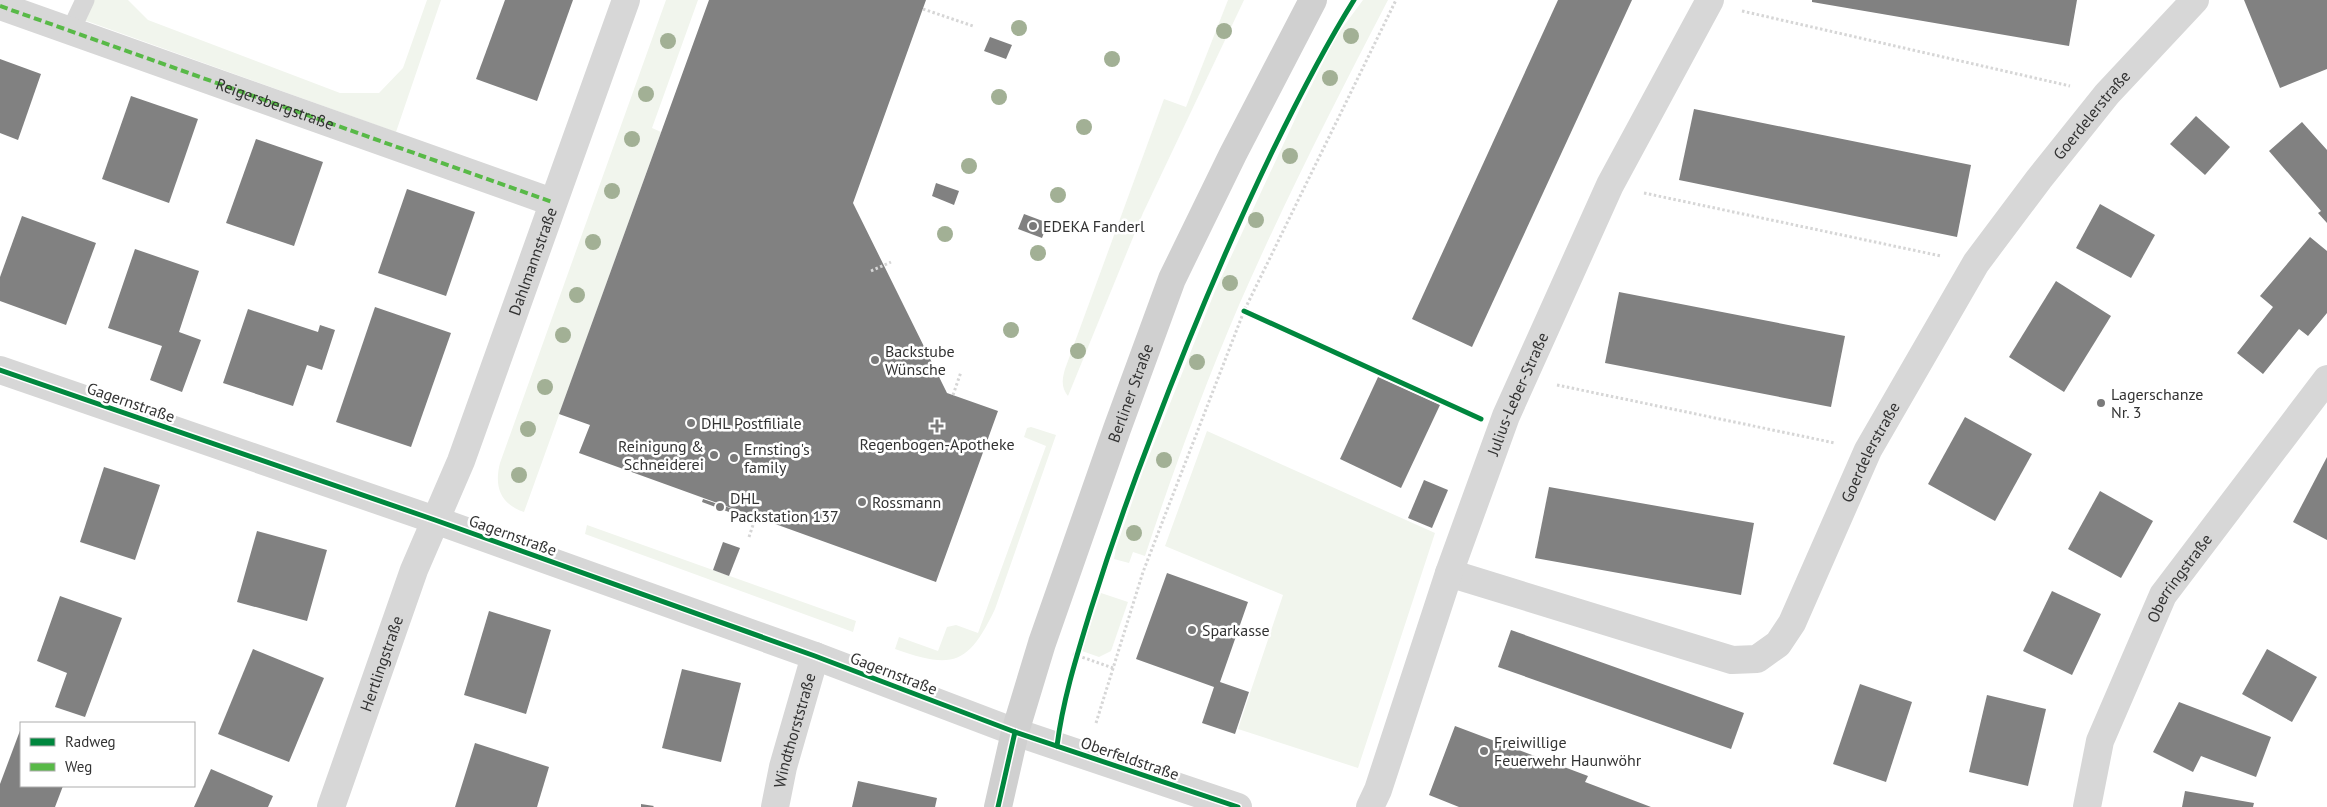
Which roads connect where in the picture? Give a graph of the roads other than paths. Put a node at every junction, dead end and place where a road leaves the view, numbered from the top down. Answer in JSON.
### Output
{"nodes":[{"id":1,"x":85,"y":0,"type":"edge"},
{"id":2,"x":626,"y":0,"type":"edge"},
{"id":3,"x":1313,"y":0,"type":"edge"},
{"id":4,"x":2194,"y":0,"type":"edge"},
{"id":5,"x":1708,"y":1,"type":"edge"},
{"id":6,"x":0,"y":6,"type":"edge"},
{"id":7,"x":70,"y":32,"type":"junction"},
{"id":8,"x":552,"y":202,"type":"junction"},
{"id":9,"x":0,"y":370,"type":"edge"},
{"id":10,"x":2327,"y":379,"type":"edge"},
{"id":11,"x":435,"y":520,"type":"junction"},
{"id":12,"x":1449,"y":572,"type":"junction"},
{"id":13,"x":815,"y":656,"type":"junction"},
{"id":14,"x":1014,"y":732,"type":"junction"},
{"id":15,"x":331,"y":807,"type":"edge"},
{"id":16,"x":775,"y":807,"type":"edge"},
{"id":17,"x":998,"y":807,"type":"edge"},
{"id":18,"x":1238,"y":807,"type":"edge"},
{"id":19,"x":1370,"y":807,"type":"edge"},
{"id":20,"x":2086,"y":807,"type":"edge"}],
"edges":[{"from":1,"to":7,"type":"lane"},
{"from":2,"to":8,"type":"street","name":"Dahlmannstraße"},
{"from":3,"to":14,"type":"street","name":"Berliner Straße"},
{"from":4,"to":12,"type":"street","name":"Goerdelerstraße"},
{"from":5,"to":12,"type":"street","name":"Julius-Leber-Straße"},
{"from":6,"to":7,"type":"street","name":"Reigersbergstraße"},
{"from":7,"to":8,"type":"street","name":"Reigersbergstraße"},
{"from":8,"to":11,"type":"street","name":"Dahlmannstraße"},
{"from":9,"to":11,"type":"street","name":"Gagernstraße"},
{"from":10,"to":20,"type":"street","name":"Oberringstraße"},
{"from":11,"to":13,"type":"street","name":"Gagernstraße"},
{"from":11,"to":15,"type":"street","name":"Hertlingstraße"},
{"from":12,"to":19,"type":"street","name":"Julius-Leber-Straße"},
{"from":13,"to":14,"type":"street","name":"Gagernstraße"},
{"from":13,"to":16,"type":"street","name":"Windthorststraße"},
{"from":14,"to":17,"type":"street","name":"Berliner Straße"},
{"from":14,"to":18,"type":"street","name":"Oberfeldstraße"}]}
